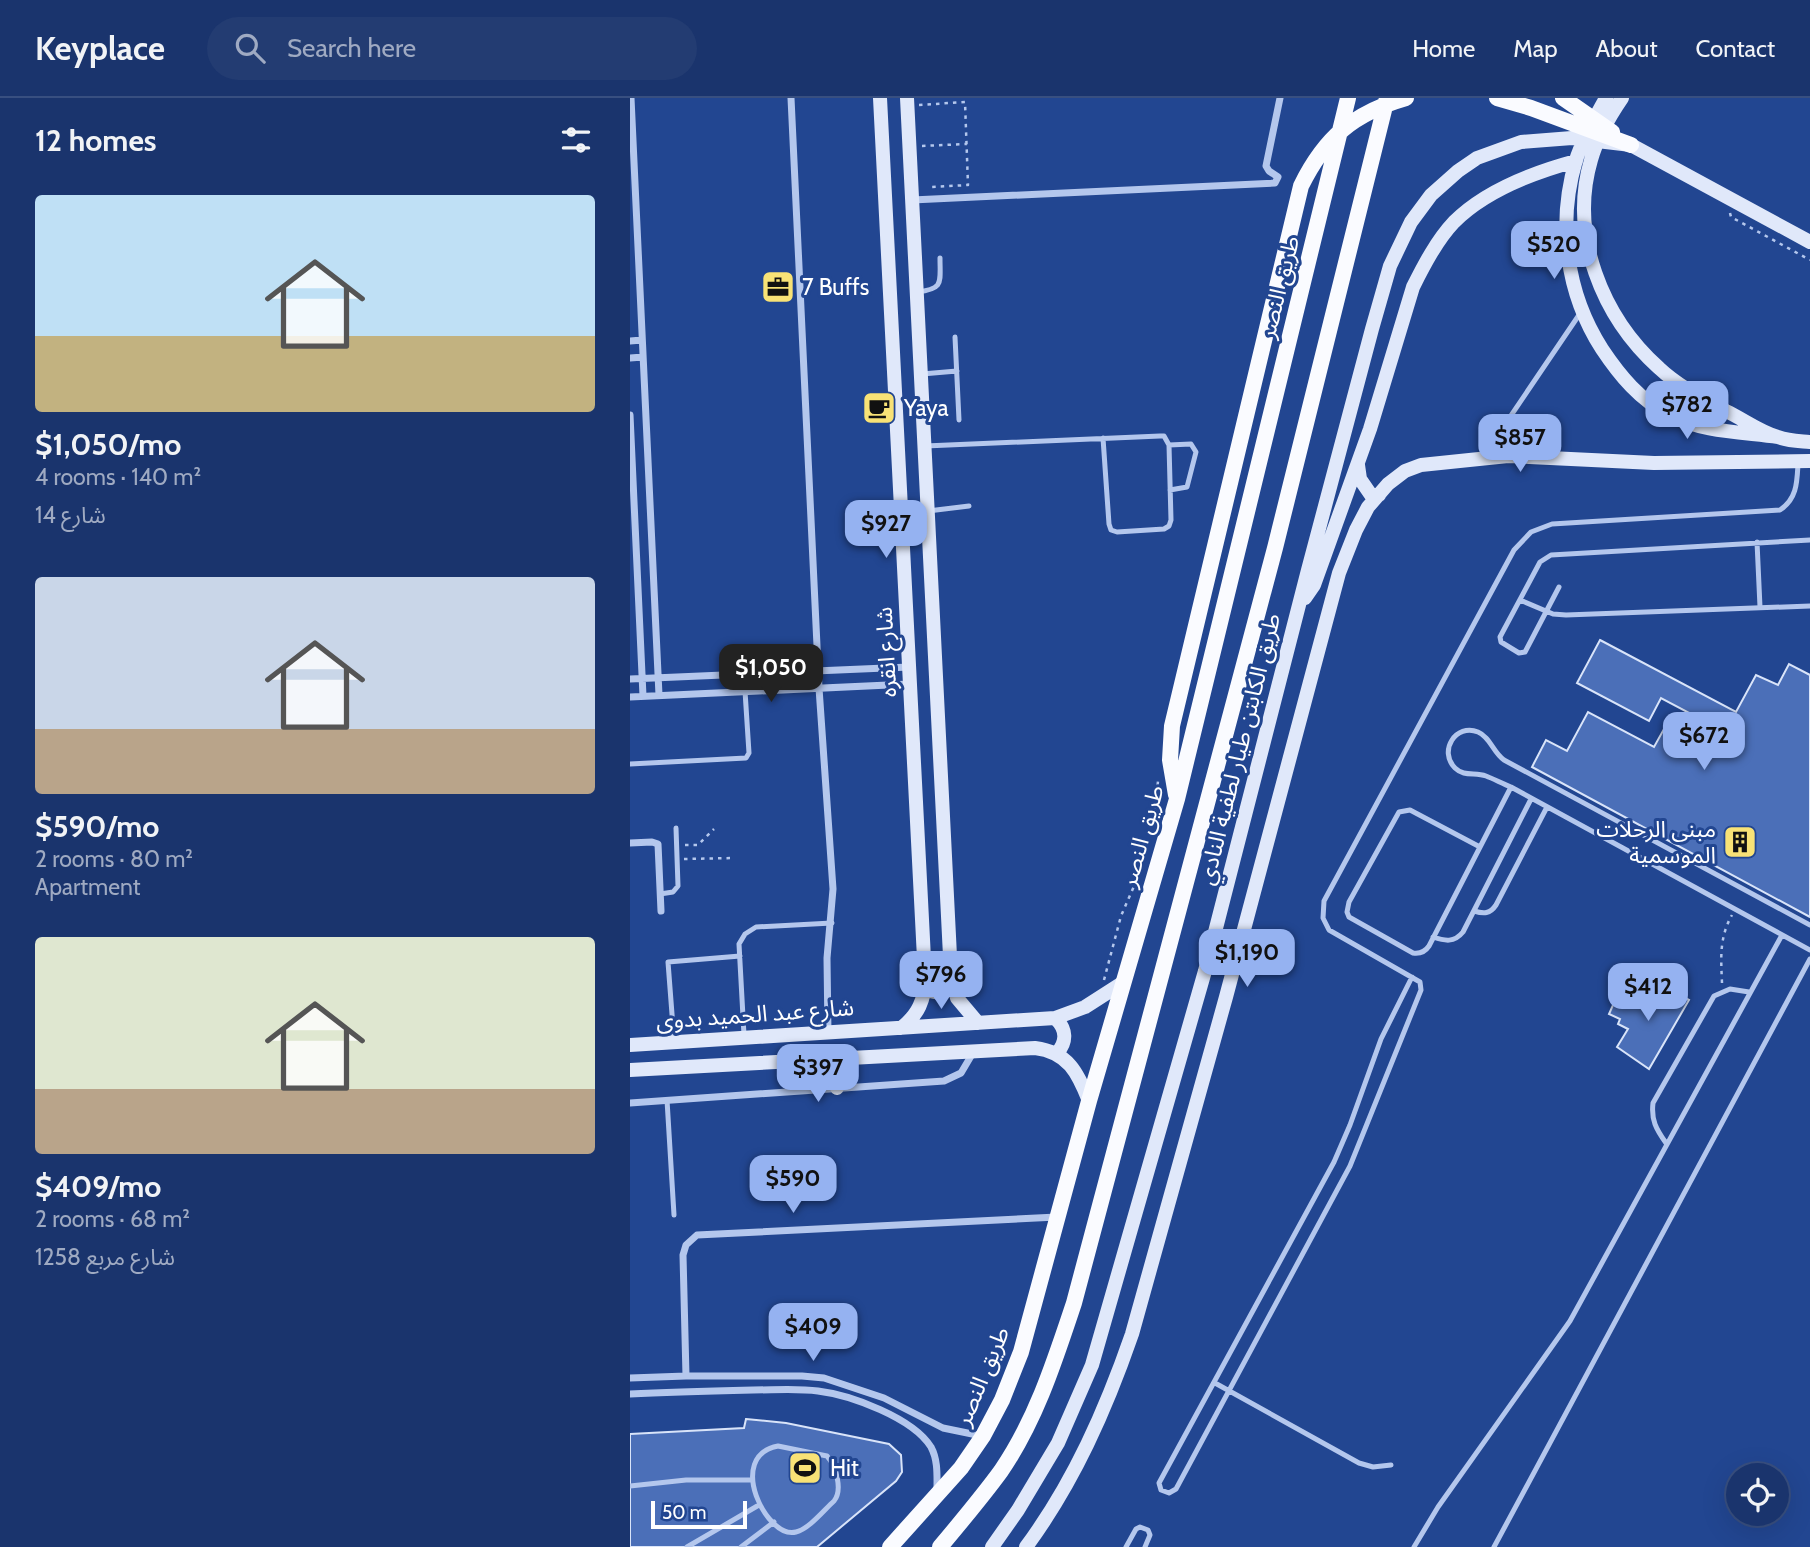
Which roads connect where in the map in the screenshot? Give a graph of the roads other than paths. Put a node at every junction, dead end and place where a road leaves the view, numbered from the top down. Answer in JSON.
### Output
{"nodes":[{"id":1,"x":631,"y":98,"type":"edge"},
{"id":2,"x":791,"y":98,"type":"edge"},
{"id":3,"x":880,"y":98,"type":"edge"},
{"id":4,"x":907,"y":98,"type":"edge"},
{"id":5,"x":1280,"y":98,"type":"edge"},
{"id":6,"x":1348,"y":98,"type":"edge"},
{"id":7,"x":1387,"y":98,"type":"edge"},
{"id":8,"x":1406,"y":98,"type":"edge"},
{"id":9,"x":1497,"y":98,"type":"edge"},
{"id":10,"x":1563,"y":98,"type":"edge"},
{"id":11,"x":1606,"y":98,"type":"edge"},
{"id":12,"x":1622,"y":98,"type":"edge"},
{"id":13,"x":1631,"y":145,"type":"junction"},
{"id":14,"x":1576,"y":161,"type":"junction"},
{"id":15,"x":916,"y":200,"type":"junction"},
{"id":16,"x":1810,"y":242,"type":"edge"},
{"id":17,"x":940,"y":258,"type":"dead end"},
{"id":18,"x":917,"y":292,"type":"junction"},
{"id":19,"x":1582,"y":311,"type":"junction"},
{"id":20,"x":956,"y":337,"type":"dead end"},
{"id":21,"x":642,"y":340,"type":"junction"},
{"id":22,"x":630,"y":341,"type":"edge"},
{"id":23,"x":643,"y":357,"type":"junction"},
{"id":24,"x":630,"y":358,"type":"edge"},
{"id":25,"x":957,"y":371,"type":"junction"},
{"id":26,"x":921,"y":374,"type":"junction"},
{"id":27,"x":630,"y":415,"type":"edge"},
{"id":28,"x":959,"y":420,"type":"dead end"},
{"id":29,"x":1778,"y":437,"type":"junction"},
{"id":30,"x":1103,"y":438,"type":"junction"},
{"id":31,"x":1810,"y":442,"type":"edge"},
{"id":32,"x":1169,"y":445,"type":"junction"},
{"id":33,"x":925,"y":446,"type":"junction"},
{"id":34,"x":1483,"y":457,"type":"junction"},
{"id":35,"x":1804,"y":462,"type":"edge"},
{"id":36,"x":1358,"y":464,"type":"junction"},
{"id":37,"x":1170,"y":490,"type":"junction"},
{"id":38,"x":1379,"y":495,"type":"junction"},
{"id":39,"x":969,"y":506,"type":"dead end"},
{"id":40,"x":928,"y":511,"type":"junction"},
{"id":41,"x":1810,"y":540,"type":"edge"},
{"id":42,"x":1757,"y":542,"type":"junction"},
{"id":43,"x":633,"y":549,"type":"edge"},
{"id":44,"x":634,"y":578,"type":"edge"},
{"id":45,"x":1559,"y":587,"type":"dead end"},
{"id":46,"x":1520,"y":600,"type":"junction"},
{"id":47,"x":1299,"y":606,"type":"junction"},
{"id":48,"x":1810,"y":606,"type":"edge"},
{"id":49,"x":1760,"y":607,"type":"junction"},
{"id":50,"x":1546,"y":611,"type":"junction"},
{"id":51,"x":909,"y":667,"type":"junction"},
{"id":52,"x":818,"y":671,"type":"junction"},
{"id":53,"x":659,"y":678,"type":"junction"},
{"id":54,"x":630,"y":679,"type":"edge"},
{"id":55,"x":642,"y":679,"type":"junction"},
{"id":56,"x":910,"y":684,"type":"junction"},
{"id":57,"x":819,"y":688,"type":"junction"},
{"id":58,"x":746,"y":691,"type":"junction"},
{"id":59,"x":659,"y":695,"type":"junction"},
{"id":60,"x":643,"y":696,"type":"junction"},
{"id":61,"x":630,"y":697,"type":"edge"},
{"id":62,"x":630,"y":764,"type":"edge"},
{"id":63,"x":1511,"y":788,"type":"junction"},
{"id":64,"x":1177,"y":799,"type":"junction"},
{"id":65,"x":1531,"y":799,"type":"junction"},
{"id":66,"x":1546,"y":807,"type":"junction"},
{"id":67,"x":676,"y":828,"type":"dead end"},
{"id":68,"x":1510,"y":839,"type":"junction"},
{"id":69,"x":630,"y":843,"type":"edge"},
{"id":70,"x":1480,"y":847,"type":"junction"},
{"id":71,"x":1526,"y":847,"type":"junction"},
{"id":72,"x":660,"y":894,"type":"junction"},
{"id":73,"x":661,"y":911,"type":"dead end"},
{"id":74,"x":1474,"y":911,"type":"junction"},
{"id":75,"x":831,"y":923,"type":"junction"},
{"id":76,"x":1810,"y":925,"type":"edge"},
{"id":77,"x":1782,"y":935,"type":"junction"},
{"id":78,"x":1433,"y":937,"type":"junction"},
{"id":79,"x":1810,"y":950,"type":"edge"},
{"id":80,"x":740,"y":956,"type":"junction"},
{"id":81,"x":1810,"y":959,"type":"edge"},
{"id":82,"x":1412,"y":977,"type":"junction"},
{"id":83,"x":1124,"y":982,"type":"junction"},
{"id":84,"x":953,"y":987,"type":"junction"},
{"id":85,"x":925,"y":990,"type":"junction"},
{"id":86,"x":1749,"y":992,"type":"junction"},
{"id":87,"x":1055,"y":1018,"type":"junction"},
{"id":88,"x":978,"y":1023,"type":"junction"},
{"id":89,"x":901,"y":1028,"type":"junction"},
{"id":90,"x":828,"y":1033,"type":"junction"},
{"id":91,"x":744,"y":1038,"type":"junction"},
{"id":92,"x":674,"y":1042,"type":"junction"},
{"id":93,"x":630,"y":1045,"type":"edge"},
{"id":94,"x":974,"y":1051,"type":"junction"},
{"id":95,"x":1057,"y":1054,"type":"junction"},
{"id":96,"x":835,"y":1059,"type":"junction"},
{"id":97,"x":630,"y":1070,"type":"edge"},
{"id":98,"x":836,"y":1088,"type":"junction"},
{"id":99,"x":667,"y":1100,"type":"junction"},
{"id":100,"x":1089,"y":1101,"type":"junction"},
{"id":101,"x":630,"y":1102,"type":"edge"},
{"id":102,"x":1666,"y":1143,"type":"junction"},
{"id":103,"x":674,"y":1215,"type":"dead end"},
{"id":104,"x":1058,"y":1217,"type":"junction"},
{"id":105,"x":686,"y":1376,"type":"junction"},
{"id":106,"x":630,"y":1378,"type":"edge"},
{"id":107,"x":1215,"y":1383,"type":"junction"},
{"id":108,"x":1230,"y":1392,"type":"junction"},
{"id":109,"x":630,"y":1394,"type":"edge"},
{"id":110,"x":983,"y":1436,"type":"junction"},
{"id":111,"x":1391,"y":1465,"type":"dead end"},
{"id":112,"x":752,"y":1480,"type":"junction"},
{"id":113,"x":630,"y":1486,"type":"edge"},
{"id":114,"x":937,"y":1497,"type":"junction"},
{"id":115,"x":759,"y":1505,"type":"junction"},
{"id":116,"x":774,"y":1522,"type":"junction"},
{"id":117,"x":687,"y":1547,"type":"edge"},
{"id":118,"x":741,"y":1547,"type":"edge"},
{"id":119,"x":890,"y":1547,"type":"edge"},
{"id":120,"x":940,"y":1547,"type":"edge"},
{"id":121,"x":992,"y":1547,"type":"edge"},
{"id":122,"x":1027,"y":1547,"type":"edge"},
{"id":123,"x":1126,"y":1547,"type":"edge"},
{"id":124,"x":1145,"y":1547,"type":"edge"},
{"id":125,"x":1414,"y":1547,"type":"edge"},
{"id":126,"x":1494,"y":1547,"type":"edge"}],
"edges":[{"from":1,"to":21,"type":"street"},
{"from":2,"to":52,"type":"street"},
{"from":3,"to":51,"type":"main road","name":"شارع انقره"},
{"from":4,"to":15,"type":"main road"},
{"from":5,"to":15,"type":"street"},
{"from":6,"to":64,"type":"main road","name":"طريق النصر"},
{"from":7,"to":120,"type":"main road"},
{"from":8,"to":64,"type":"main road"},
{"from":9,"to":13,"type":"main road"},
{"from":10,"to":13,"type":"main road"},
{"from":11,"to":14,"type":"main road"},
{"from":12,"to":29,"type":"main road"},
{"from":13,"to":16,"type":"main road"},
{"from":13,"to":47,"type":"main road","name":"طريق الكابتن طيار لطفية النادي"},
{"from":14,"to":19,"type":"main road"},
{"from":14,"to":36,"type":"main road"},
{"from":15,"to":18,"type":"main road"},
{"from":17,"to":18,"type":"lane"},
{"from":18,"to":26,"type":"main road"},
{"from":19,"to":29,"type":"main road"},
{"from":19,"to":34,"type":"lane"},
{"from":20,"to":25,"type":"lane"},
{"from":21,"to":22,"type":"street"},
{"from":21,"to":23,"type":"street"},
{"from":23,"to":24,"type":"street"},
{"from":23,"to":53,"type":"street"},
{"from":25,"to":26,"type":"lane"},
{"from":25,"to":28,"type":"lane"},
{"from":26,"to":33,"type":"main road"},
{"from":27,"to":43,"type":"street"},
{"from":29,"to":31,"type":"main road"},
{"from":30,"to":32,"type":"lane"},
{"from":30,"to":33,"type":"lane"},
{"from":30,"to":37,"type":"lane"},
{"from":32,"to":37,"type":"lane"},
{"from":32,"to":37,"type":"lane"},
{"from":33,"to":40,"type":"main road"},
{"from":34,"to":35,"type":"main road"},
{"from":34,"to":38,"type":"main road"},
{"from":35,"to":82,"type":"lane"},
{"from":36,"to":38,"type":"main road"},
{"from":36,"to":47,"type":"main road"},
{"from":38,"to":122,"type":"main road"},
{"from":39,"to":40,"type":"lane"},
{"from":40,"to":84,"type":"main road"},
{"from":41,"to":42,"type":"lane"},
{"from":42,"to":46,"type":"lane"},
{"from":42,"to":49,"type":"lane"},
{"from":43,"to":44,"type":"street"},
{"from":44,"to":55,"type":"street"},
{"from":45,"to":50,"type":"lane"},
{"from":46,"to":50,"type":"lane"},
{"from":46,"to":50,"type":"lane"},
{"from":47,"to":121,"type":"main road","name":"طريق الكابتن طيار لطفية النادي"},
{"from":48,"to":49,"type":"lane"},
{"from":49,"to":50,"type":"lane"},
{"from":51,"to":52,"type":"street"},
{"from":51,"to":56,"type":"main road","name":"شارع انقره"},
{"from":52,"to":53,"type":"street"},
{"from":52,"to":57,"type":"street"},
{"from":53,"to":55,"type":"street"},
{"from":53,"to":59,"type":"street"},
{"from":54,"to":55,"type":"street"},
{"from":55,"to":60,"type":"street"},
{"from":56,"to":57,"type":"street"},
{"from":56,"to":85,"type":"main road","name":"شارع انقره"},
{"from":57,"to":58,"type":"street"},
{"from":57,"to":75,"type":"street"},
{"from":58,"to":59,"type":"street"},
{"from":58,"to":62,"type":"lane"},
{"from":59,"to":60,"type":"street"},
{"from":60,"to":61,"type":"street"},
{"from":63,"to":65,"type":"lane"},
{"from":63,"to":70,"type":"lane"},
{"from":63,"to":76,"type":"lane"},
{"from":64,"to":83,"type":"main road","name":"طريق النصر"},
{"from":65,"to":66,"type":"lane"},
{"from":65,"to":68,"type":"lane"},
{"from":66,"to":71,"type":"lane"},
{"from":66,"to":77,"type":"lane"},
{"from":67,"to":72,"type":"lane"},
{"from":68,"to":71,"type":"lane"},
{"from":68,"to":74,"type":"lane"},
{"from":69,"to":72,"type":"street"},
{"from":70,"to":78,"type":"lane"},
{"from":70,"to":78,"type":"lane"},
{"from":71,"to":74,"type":"lane"},
{"from":72,"to":73,"type":"street"},
{"from":74,"to":78,"type":"lane"},
{"from":75,"to":80,"type":"lane"},
{"from":75,"to":90,"type":"street"},
{"from":77,"to":79,"type":"lane"},
{"from":77,"to":86,"type":"lane"},
{"from":80,"to":91,"type":"lane"},
{"from":80,"to":92,"type":"lane"},
{"from":81,"to":126,"type":"lane"},
{"from":82,"to":107,"type":"lane"},
{"from":82,"to":108,"type":"lane"},
{"from":83,"to":87,"type":"main road","name":"شارع عبد الحميد بدوى"},
{"from":83,"to":100,"type":"main road","name":"طريق النصر"},
{"from":84,"to":85,"type":"main road"},
{"from":84,"to":88,"type":"main road"},
{"from":85,"to":89,"type":"main road"},
{"from":86,"to":102,"type":"lane"},
{"from":86,"to":102,"type":"lane"},
{"from":87,"to":88,"type":"main road","name":"شارع عبد الحميد بدوى"},
{"from":87,"to":95,"type":"main road"},
{"from":88,"to":89,"type":"main road","name":"شارع عبد الحميد بدوى"},
{"from":89,"to":90,"type":"main road","name":"شارع عبد الحميد بدوى"},
{"from":90,"to":91,"type":"main road","name":"شارع عبد الحميد بدوى"},
{"from":91,"to":92,"type":"main road","name":"شارع عبد الحميد بدوى"},
{"from":92,"to":93,"type":"main road","name":"شارع عبد الحميد بدوى"},
{"from":94,"to":95,"type":"main road"},
{"from":94,"to":96,"type":"main road"},
{"from":94,"to":98,"type":"street"},
{"from":95,"to":100,"type":"main road"},
{"from":96,"to":97,"type":"main road"},
{"from":96,"to":98,"type":"main road"},
{"from":98,"to":99,"type":"street"},
{"from":99,"to":101,"type":"street"},
{"from":99,"to":103,"type":"lane"},
{"from":100,"to":104,"type":"main road","name":"طريق النصر"},
{"from":102,"to":125,"type":"lane"},
{"from":104,"to":105,"type":"street"},
{"from":104,"to":110,"type":"main road","name":"طريق النصر"},
{"from":105,"to":106,"type":"street"},
{"from":105,"to":110,"type":"street"},
{"from":107,"to":108,"type":"lane"},
{"from":107,"to":108,"type":"lane"},
{"from":108,"to":111,"type":"lane"},
{"from":109,"to":114,"type":"street"},
{"from":110,"to":114,"type":"main road","name":"طريق النصر"},
{"from":112,"to":113,"type":"lane"},
{"from":112,"to":115,"type":"lane"},
{"from":112,"to":116,"type":"lane"},
{"from":114,"to":119,"type":"main road","name":"طريق النصر"},
{"from":115,"to":116,"type":"lane"},
{"from":115,"to":117,"type":"lane"},
{"from":116,"to":118,"type":"lane"},
{"from":123,"to":124,"type":"lane"}]}
